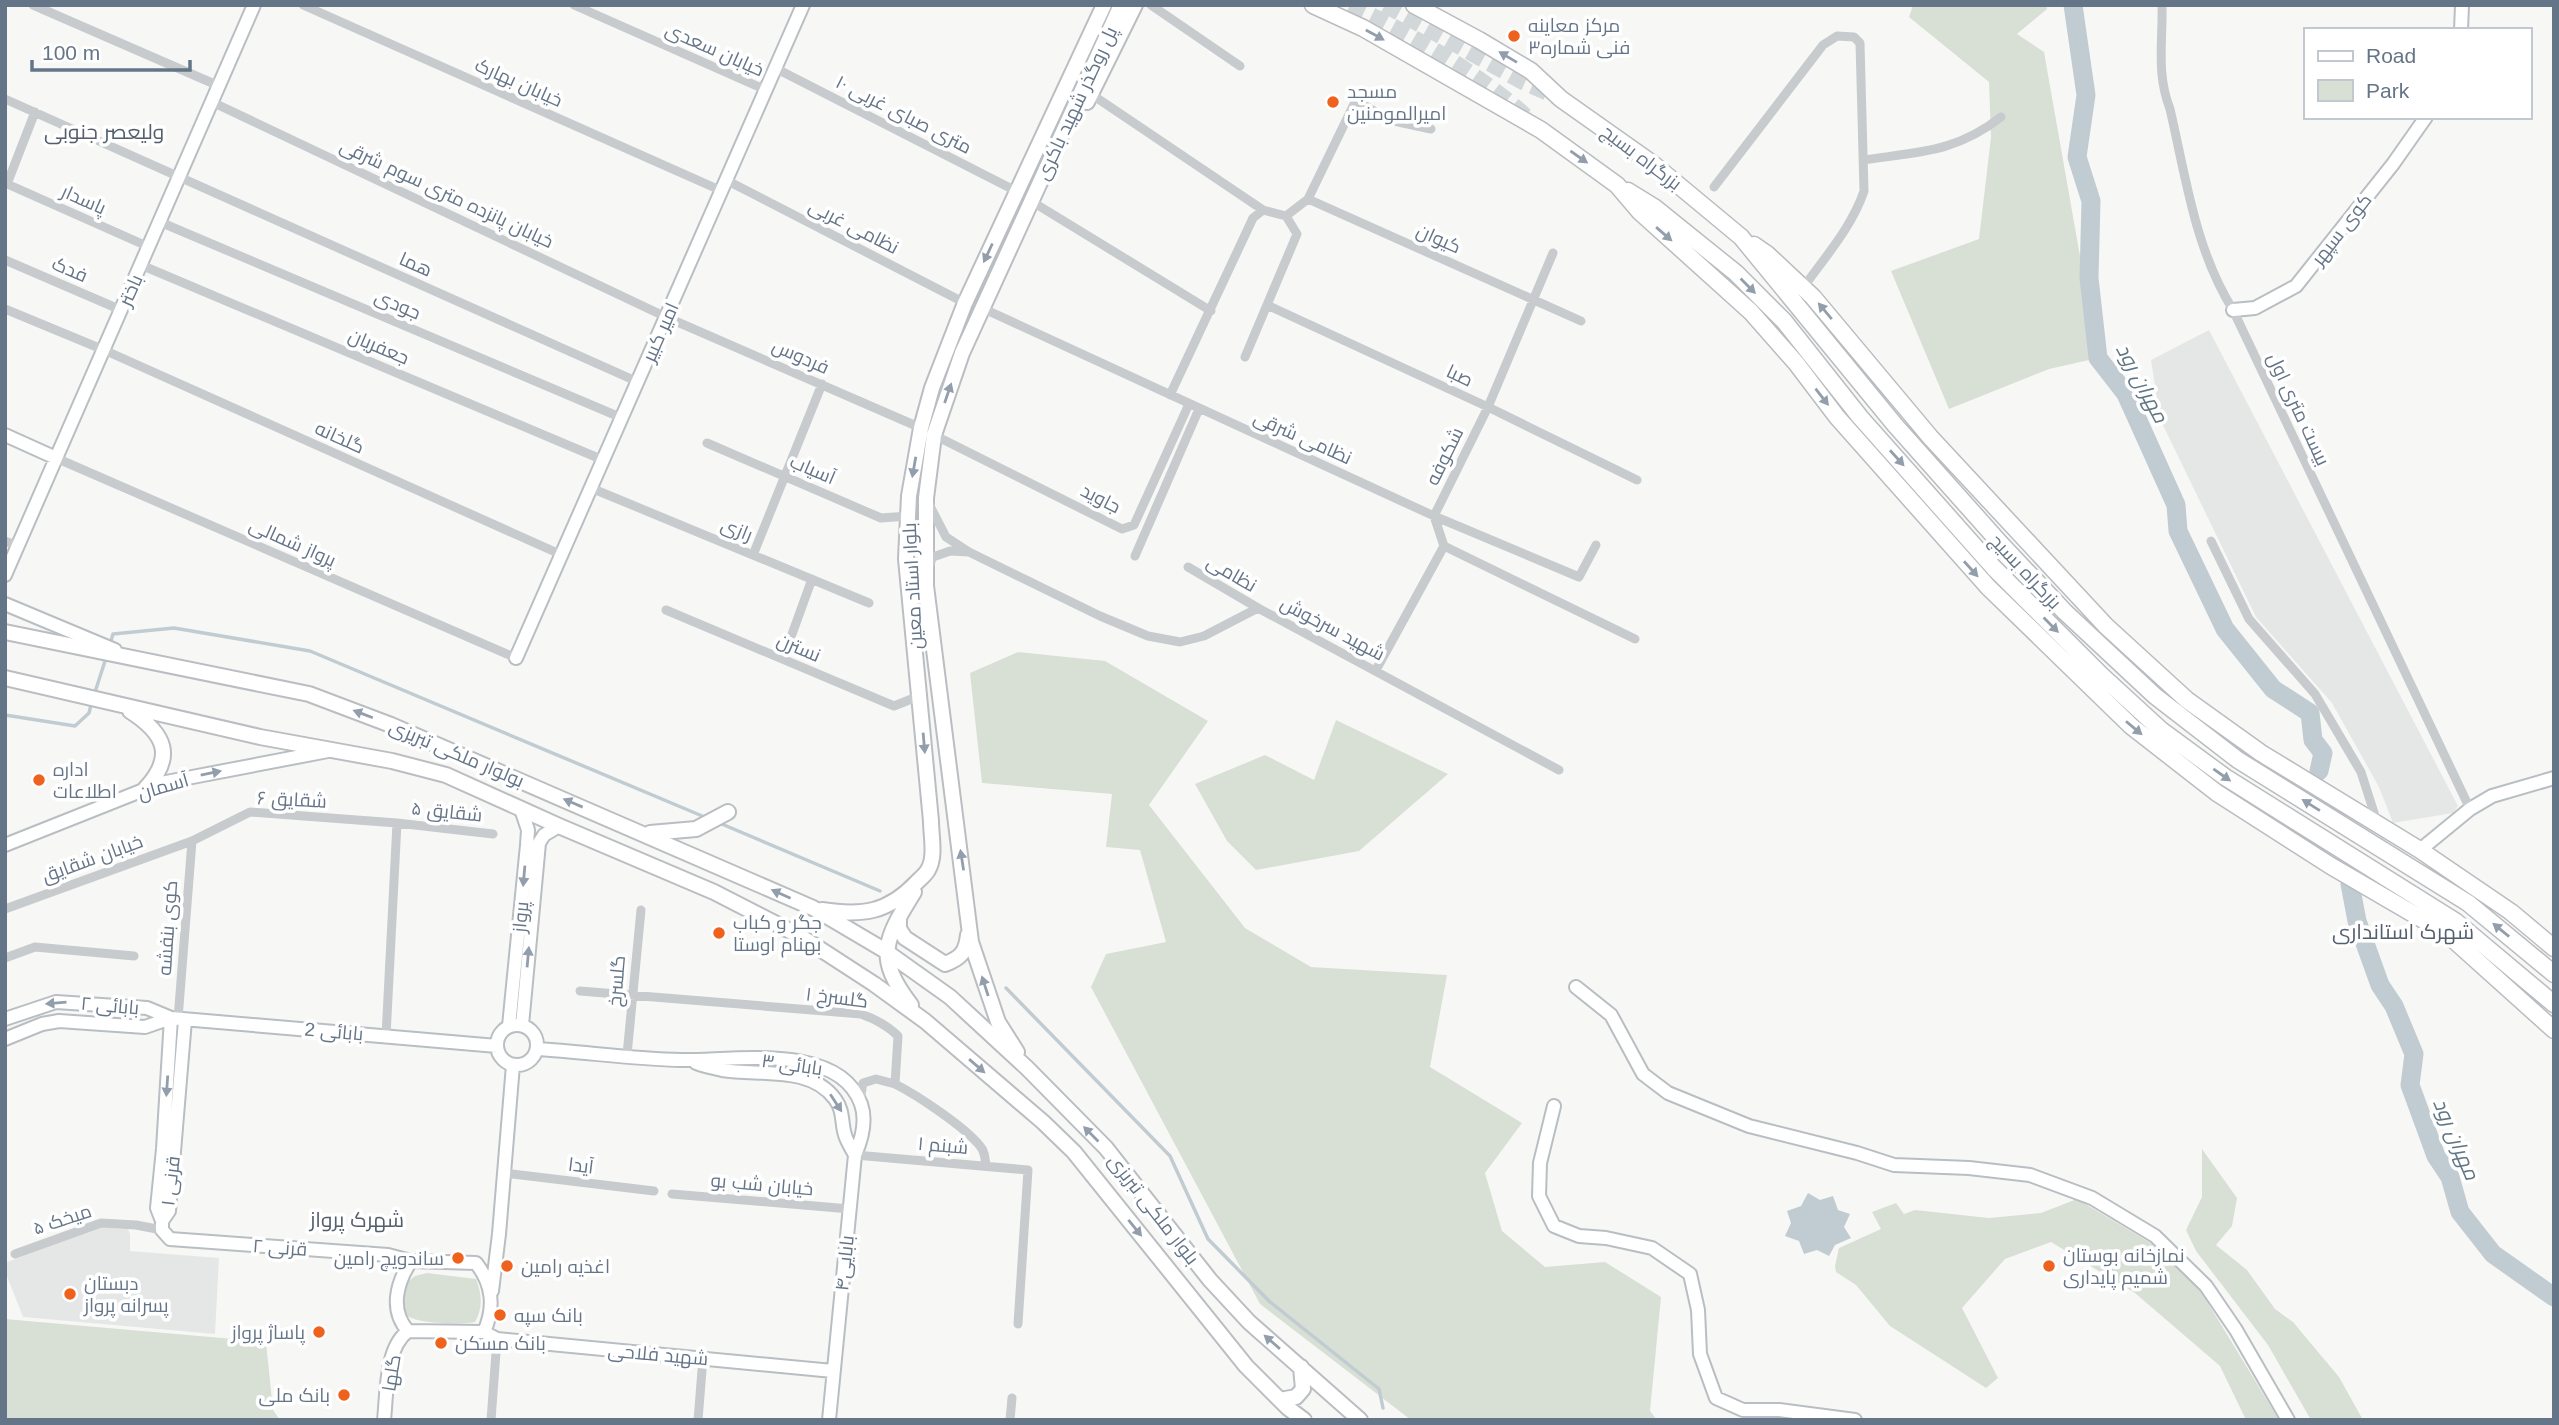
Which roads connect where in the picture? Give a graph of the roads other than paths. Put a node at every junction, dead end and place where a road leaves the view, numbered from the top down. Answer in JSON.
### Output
{"nodes":[{"id":1,"x":33,"y":5,"type":"edge"},
{"id":2,"x":254,"y":5,"type":"edge"},
{"id":3,"x":303,"y":5,"type":"edge"},
{"id":4,"x":574,"y":5,"type":"edge"},
{"id":5,"x":803,"y":5,"type":"edge"},
{"id":6,"x":1095,"y":5,"type":"edge"},
{"id":7,"x":1104,"y":5,"type":"edge"},
{"id":8,"x":1121,"y":5,"type":"edge"},
{"id":9,"x":1135,"y":5,"type":"edge"},
{"id":10,"x":1151,"y":5,"type":"edge"},
{"id":11,"x":1313,"y":5,"type":"edge"},
{"id":12,"x":2162,"y":5,"type":"edge"},
{"id":13,"x":2462,"y":5,"type":"edge"},
{"id":14,"x":1422,"y":7,"type":"edge"},
{"id":15,"x":2461,"y":28,"type":"edge"},
{"id":16,"x":1240,"y":65,"type":"dead end"},
{"id":17,"x":775,"y":68,"type":"junction"},
{"id":18,"x":219,"y":86,"type":"junction"},
{"id":19,"x":766,"y":90,"type":"junction"},
{"id":20,"x":1091,"y":94,"type":"junction"},
{"id":21,"x":5,"y":99,"type":"edge"},
{"id":22,"x":212,"y":102,"type":"junction"},
{"id":23,"x":35,"y":112,"type":"junction"},
{"id":24,"x":2001,"y":117,"type":"dead end"},
{"id":25,"x":2425,"y":119,"type":"edge"},
{"id":26,"x":1432,"y":130,"type":"dead end"},
{"id":27,"x":1863,"y":160,"type":"junction"},
{"id":28,"x":179,"y":178,"type":"junction"},
{"id":29,"x":6,"y":183,"type":"edge"},
{"id":30,"x":724,"y":186,"type":"junction"},
{"id":31,"x":1714,"y":187,"type":"dead end"},
{"id":32,"x":1016,"y":191,"type":"junction"},
{"id":33,"x":1308,"y":200,"type":"junction"},
{"id":34,"x":1031,"y":201,"type":"junction"},
{"id":35,"x":1263,"y":209,"type":"junction"},
{"id":36,"x":1286,"y":216,"type":"junction"},
{"id":37,"x":160,"y":222,"type":"junction"},
{"id":38,"x":1741,"y":237,"type":"junction"},
{"id":39,"x":149,"y":247,"type":"junction"},
{"id":40,"x":1553,"y":253,"type":"dead end"},
{"id":41,"x":5,"y":260,"type":"edge"},
{"id":42,"x":141,"y":265,"type":"junction"},
{"id":43,"x":1803,"y":288,"type":"junction"},
{"id":44,"x":1533,"y":299,"type":"junction"},
{"id":45,"x":965,"y":303,"type":"junction"},
{"id":46,"x":1267,"y":305,"type":"junction"},
{"id":47,"x":982,"y":308,"type":"junction"},
{"id":48,"x":5,"y":309,"type":"edge"},
{"id":49,"x":121,"y":310,"type":"junction"},
{"id":50,"x":2233,"y":310,"type":"junction"},
{"id":51,"x":1211,"y":311,"type":"junction"},
{"id":52,"x":666,"y":317,"type":"junction"},
{"id":53,"x":1581,"y":321,"type":"dead end"},
{"id":54,"x":104,"y":350,"type":"junction"},
{"id":55,"x":1245,"y":357,"type":"dead end"},
{"id":56,"x":638,"y":382,"type":"junction"},
{"id":57,"x":821,"y":384,"type":"junction"},
{"id":58,"x":1170,"y":396,"type":"junction"},
{"id":59,"x":1189,"y":404,"type":"junction"},
{"id":60,"x":1488,"y":407,"type":"junction"},
{"id":61,"x":1199,"y":409,"type":"junction"},
{"id":62,"x":622,"y":418,"type":"junction"},
{"id":63,"x":927,"y":431,"type":"junction"},
{"id":64,"x":5,"y":435,"type":"edge"},
{"id":65,"x":707,"y":443,"type":"dead end"},
{"id":66,"x":56,"y":458,"type":"junction"},
{"id":67,"x":603,"y":460,"type":"junction"},
{"id":68,"x":783,"y":475,"type":"junction"},
{"id":69,"x":1637,"y":480,"type":"dead end"},
{"id":70,"x":591,"y":488,"type":"junction"},
{"id":71,"x":926,"y":498,"type":"junction"},
{"id":72,"x":908,"y":516,"type":"junction"},
{"id":73,"x":1434,"y":516,"type":"junction"},
{"id":74,"x":2211,"y":541,"type":"dead end"},
{"id":75,"x":11,"y":544,"type":"edge"},
{"id":76,"x":1596,"y":545,"type":"dead end"},
{"id":77,"x":1444,"y":546,"type":"junction"},
{"id":78,"x":969,"y":552,"type":"junction"},
{"id":79,"x":562,"y":555,"type":"junction"},
{"id":80,"x":753,"y":555,"type":"junction"},
{"id":81,"x":1135,"y":556,"type":"dead end"},
{"id":82,"x":1188,"y":568,"type":"dead end"},
{"id":83,"x":926,"y":572,"type":"junction"},
{"id":84,"x":5,"y":575,"type":"edge"},
{"id":85,"x":812,"y":579,"type":"junction"},
{"id":86,"x":869,"y":603,"type":"dead end"},
{"id":87,"x":5,"y":604,"type":"edge"},
{"id":88,"x":1258,"y":608,"type":"junction"},
{"id":89,"x":666,"y":610,"type":"dead end"},
{"id":90,"x":5,"y":632,"type":"edge"},
{"id":91,"x":66,"y":638,"type":"junction"},
{"id":92,"x":1635,"y":639,"type":"dead end"},
{"id":93,"x":516,"y":659,"type":"joint"},
{"id":94,"x":783,"y":659,"type":"junction"},
{"id":95,"x":1376,"y":670,"type":"junction"},
{"id":96,"x":5,"y":673,"type":"edge"},
{"id":97,"x":5,"y":678,"type":"edge"},
{"id":98,"x":36,"y":685,"type":"junction"},
{"id":99,"x":919,"y":696,"type":"junction"},
{"id":100,"x":116,"y":704,"type":"junction"},
{"id":101,"x":328,"y":751,"type":"junction"},
{"id":102,"x":1559,"y":770,"type":"dead end"},
{"id":103,"x":2554,"y":778,"type":"edge"},
{"id":104,"x":145,"y":789,"type":"junction"},
{"id":105,"x":521,"y":809,"type":"junction"},
{"id":106,"x":2470,"y":809,"type":"junction"},
{"id":107,"x":728,"y":811,"type":"dead end"},
{"id":108,"x":397,"y":823,"type":"junction"},
{"id":109,"x":2378,"y":824,"type":"junction"},
{"id":110,"x":559,"y":827,"type":"junction"},
{"id":111,"x":632,"y":828,"type":"junction"},
{"id":112,"x":493,"y":834,"type":"dead end"},
{"id":113,"x":192,"y":841,"type":"junction"},
{"id":114,"x":5,"y":845,"type":"edge"},
{"id":115,"x":2420,"y":850,"type":"junction"},
{"id":116,"x":928,"y":870,"type":"junction"},
{"id":117,"x":813,"y":908,"type":"junction"},
{"id":118,"x":5,"y":909,"type":"edge"},
{"id":119,"x":641,"y":909,"type":"dead end"},
{"id":120,"x":899,"y":918,"type":"junction"},
{"id":121,"x":970,"y":926,"type":"junction"},
{"id":122,"x":2451,"y":927,"type":"junction"},
{"id":123,"x":2554,"y":948,"type":"edge"},
{"id":124,"x":134,"y":956,"type":"dead end"},
{"id":125,"x":5,"y":958,"type":"edge"},
{"id":126,"x":2554,"y":974,"type":"edge"},
{"id":127,"x":1576,"y":987,"type":"dead end"},
{"id":128,"x":580,"y":991,"type":"dead end"},
{"id":129,"x":632,"y":995,"type":"junction"},
{"id":130,"x":950,"y":997,"type":"joint"},
{"id":131,"x":2554,"y":1004,"type":"edge"},
{"id":132,"x":5,"y":1019,"type":"edge"},
{"id":133,"x":178,"y":1019,"type":"junction"},
{"id":134,"x":922,"y":1019,"type":"junction"},
{"id":135,"x":516,"y":1026,"type":"junction"},
{"id":136,"x":2554,"y":1030,"type":"edge"},
{"id":137,"x":386,"y":1036,"type":"junction"},
{"id":138,"x":5,"y":1039,"type":"edge"},
{"id":139,"x":497,"y":1046,"type":"junction"},
{"id":140,"x":537,"y":1049,"type":"junction"},
{"id":141,"x":627,"y":1055,"type":"junction"},
{"id":142,"x":682,"y":1060,"type":"junction"},
{"id":143,"x":513,"y":1065,"type":"junction"},
{"id":144,"x":1027,"y":1068,"type":"junction"},
{"id":145,"x":895,"y":1084,"type":"junction"},
{"id":146,"x":860,"y":1101,"type":"junction"},
{"id":147,"x":1554,"y":1106,"type":"dead end"},
{"id":148,"x":855,"y":1155,"type":"junction"},
{"id":149,"x":986,"y":1166,"type":"junction"},
{"id":150,"x":504,"y":1172,"type":"junction"},
{"id":151,"x":654,"y":1191,"type":"dead end"},
{"id":152,"x":672,"y":1194,"type":"dead end"},
{"id":153,"x":850,"y":1209,"type":"junction"},
{"id":154,"x":162,"y":1226,"type":"junction"},
{"id":155,"x":499,"y":1234,"type":"junction"},
{"id":156,"x":15,"y":1254,"type":"dead end"},
{"id":157,"x":411,"y":1261,"type":"junction"},
{"id":158,"x":476,"y":1263,"type":"junction"},
{"id":159,"x":491,"y":1295,"type":"junction"},
{"id":160,"x":1018,"y":1324,"type":"dead end"},
{"id":161,"x":408,"y":1331,"type":"junction"},
{"id":162,"x":484,"y":1332,"type":"junction"},
{"id":163,"x":498,"y":1339,"type":"junction"},
{"id":164,"x":704,"y":1358,"type":"junction"},
{"id":165,"x":1301,"y":1367,"type":"junction"},
{"id":166,"x":834,"y":1371,"type":"junction"},
{"id":167,"x":1012,"y":1398,"type":"dead end"},
{"id":168,"x":1280,"y":1400,"type":"junction"},
{"id":169,"x":384,"y":1420,"type":"edge"},
{"id":170,"x":491,"y":1420,"type":"edge"},
{"id":171,"x":698,"y":1420,"type":"edge"},
{"id":172,"x":829,"y":1420,"type":"edge"},
{"id":173,"x":1010,"y":1420,"type":"edge"},
{"id":174,"x":1304,"y":1420,"type":"edge"},
{"id":175,"x":1360,"y":1420,"type":"edge"},
{"id":176,"x":1855,"y":1420,"type":"edge"},
{"id":177,"x":2288,"y":1420,"type":"edge"}],
"edges":[{"from":1,"to":18,"type":"street"},
{"from":2,"to":18,"type":"street","name":"باختر"},
{"from":3,"to":30,"type":"street","name":"خیابان بهارک"},
{"from":4,"to":19,"type":"street","name":"خیابان سعدی"},
{"from":5,"to":17,"type":"street","name":"امیر کبیر"},
{"from":6,"to":32,"type":"main road"},
{"from":7,"to":32,"type":"main road","name":"پل روگذر شهید باکری"},
{"from":8,"to":34,"type":"main road","name":"پل روگذر شهید باکری"},
{"from":9,"to":20,"type":"main road"},
{"from":10,"to":16,"type":"street"},
{"from":11,"to":122,"type":"highway","one_way":true},
{"from":12,"to":50,"type":"street","name":"بیست متری اول"},
{"from":13,"to":15,"type":"street"},
{"from":38,"to":14,"type":"highway","name":"بزرگراه بسیج","one_way":true},
{"from":17,"to":19,"type":"street","name":"امیر کبیر"},
{"from":17,"to":32,"type":"street","name":"۱۰ متری صبای غربی"},
{"from":18,"to":22,"type":"street","name":"باختر"},
{"from":19,"to":30,"type":"street","name":"امیر کبیر"},
{"from":20,"to":34,"type":"main road"},
{"from":20,"to":35,"type":"street"},
{"from":21,"to":23,"type":"street","name":"هما"},
{"from":22,"to":28,"type":"street","name":"باختر"},
{"from":22,"to":52,"type":"street","name":"خیابان پانزده متری سوم شرقی"},
{"from":23,"to":28,"type":"street","name":"هما"},
{"from":23,"to":29,"type":"street"},
{"from":24,"to":27,"type":"street"},
{"from":25,"to":50,"type":"street","name":"کوی سپهر"},
{"from":26,"to":33,"type":"street"},
{"from":27,"to":31,"type":"street"},
{"from":27,"to":43,"type":"street"},
{"from":28,"to":37,"type":"street","name":"باختر"},
{"from":28,"to":56,"type":"street","name":"هما"},
{"from":29,"to":39,"type":"street","name":"پاسدار"},
{"from":30,"to":45,"type":"street","name":"نظامی غربی"},
{"from":30,"to":52,"type":"street","name":"امیر کبیر"},
{"from":32,"to":45,"type":"main road","name":"بلوار استاد معین","one_way":true},
{"from":33,"to":36,"type":"street"},
{"from":33,"to":44,"type":"street","name":"کیوان"},
{"from":34,"to":47,"type":"main road","name":"بلوار استاد معین"},
{"from":34,"to":51,"type":"street"},
{"from":35,"to":36,"type":"street"},
{"from":35,"to":51,"type":"street"},
{"from":36,"to":46,"type":"street"},
{"from":37,"to":39,"type":"street","name":"باختر"},
{"from":37,"to":62,"type":"street","name":"جودی"},
{"from":38,"to":43,"type":"highway"},
{"from":126,"to":38,"type":"highway","name":"بزرگراه بسیج","one_way":true},
{"from":39,"to":42,"type":"street","name":"باختر"},
{"from":40,"to":44,"type":"street","name":"شکوفه"},
{"from":41,"to":49,"type":"street","name":"فدک"},
{"from":42,"to":49,"type":"street","name":"باختر"},
{"from":42,"to":67,"type":"street","name":"جعفریان"},
{"from":109,"to":43,"type":"highway","one_way":true},
{"from":44,"to":53,"type":"street","name":"کیوان"},
{"from":44,"to":60,"type":"street","name":"شکوفه"},
{"from":45,"to":63,"type":"main road","name":"بلوار استاد معین"},
{"from":46,"to":55,"type":"street"},
{"from":46,"to":60,"type":"street","name":"صبا"},
{"from":47,"to":58,"type":"street","name":"نظامی شرقی"},
{"from":63,"to":47,"type":"main road","name":"بلوار استاد معین","one_way":true},
{"from":48,"to":54,"type":"street","name":"گلخانه"},
{"from":49,"to":54,"type":"street","name":"باختر"},
{"from":50,"to":106,"type":"street","name":"بیست متری اول"},
{"from":51,"to":58,"type":"street"},
{"from":52,"to":56,"type":"street","name":"امیر کبیر"},
{"from":52,"to":57,"type":"street","name":"فردوس"},
{"from":54,"to":66,"type":"street","name":"باختر"},
{"from":54,"to":79,"type":"street","name":"گلخانه"},
{"from":56,"to":62,"type":"street","name":"امیر کبیر"},
{"from":57,"to":63,"type":"street","name":"فردوس"},
{"from":57,"to":68,"type":"street"},
{"from":58,"to":59,"type":"street","name":"نظامی شرقی"},
{"from":59,"to":61,"type":"street","name":"نظامی شرقی"},
{"from":59,"to":63,"type":"street","name":"جاوید"},
{"from":60,"to":69,"type":"street","name":"صبا"},
{"from":60,"to":73,"type":"street","name":"شکوفه"},
{"from":61,"to":73,"type":"street","name":"نظامی شرقی"},
{"from":61,"to":81,"type":"street"},
{"from":62,"to":67,"type":"street","name":"امیر کبیر"},
{"from":63,"to":71,"type":"main road","name":"بلوار استاد معین"},
{"from":63,"to":72,"type":"main road","name":"بلوار استاد معین","one_way":true},
{"from":64,"to":66,"type":"street"},
{"from":65,"to":68,"type":"street","name":"آسیاب"},
{"from":66,"to":75,"type":"street","name":"باختر"},
{"from":66,"to":93,"type":"street","name":"پرواز شمالی"},
{"from":67,"to":70,"type":"street","name":"امیر کبیر"},
{"from":68,"to":72,"type":"street","name":"آسیاب"},
{"from":68,"to":80,"type":"street"},
{"from":70,"to":79,"type":"street","name":"امیر کبیر"},
{"from":70,"to":80,"type":"street","name":"رازی"},
{"from":71,"to":78,"type":"street","name":"شهید سرخوش"},
{"from":71,"to":83,"type":"main road","name":"بلوار استاد معین"},
{"from":72,"to":99,"type":"main road","name":"بلوار استاد معین"},
{"from":73,"to":76,"type":"street","name":"نظامی شرقی"},
{"from":73,"to":77,"type":"street","name":"شکوفه"},
{"from":74,"to":109,"type":"street"},
{"from":75,"to":84,"type":"street","name":"باختر"},
{"from":77,"to":92,"type":"street"},
{"from":77,"to":95,"type":"street"},
{"from":78,"to":83,"type":"street"},
{"from":78,"to":88,"type":"street","name":"شهید سرخوش"},
{"from":79,"to":93,"type":"street","name":"امیر کبیر"},
{"from":80,"to":85,"type":"street","name":"رازی"},
{"from":82,"to":88,"type":"street","name":"نظامی"},
{"from":121,"to":83,"type":"main road","name":"بلوار استاد معین","one_way":true},
{"from":85,"to":86,"type":"street","name":"رازی"},
{"from":85,"to":94,"type":"street"},
{"from":87,"to":91,"type":"street"},
{"from":88,"to":95,"type":"street","name":"شهید سرخوش"},
{"from":89,"to":94,"type":"street","name":"نسترن"},
{"from":90,"to":91,"type":"main road","name":"بولوار ملکی تبریزی"},
{"from":111,"to":91,"type":"main road","name":"بولوار ملکی تبریزی","one_way":true},
{"from":94,"to":99,"type":"street","name":"نسترن"},
{"from":95,"to":102,"type":"street","name":"شهید سرخوش"},
{"from":96,"to":98,"type":"main road"},
{"from":97,"to":98,"type":"main road","name":"بولوار ملکی تبریزی"},
{"from":98,"to":100,"type":"main road","name":"بولوار ملکی تبریزی"},
{"from":99,"to":116,"type":"main road","name":"بلوار استاد معین","one_way":true},
{"from":100,"to":101,"type":"main road","name":"بولوار ملکی تبریزی"},
{"from":100,"to":104,"type":"main road"},
{"from":104,"to":101,"type":"street","name":"آسمان","one_way":true},
{"from":101,"to":105,"type":"main road","name":"بولوار ملکی تبریزی"},
{"from":103,"to":106,"type":"street"},
{"from":104,"to":114,"type":"street","name":"آسمان"},
{"from":105,"to":110,"type":"main road","name":"بولوار ملکی تبریزی"},
{"from":105,"to":135,"type":"street","name":"پرواز","one_way":true},
{"from":106,"to":115,"type":"street"},
{"from":107,"to":111,"type":"main road"},
{"from":108,"to":112,"type":"street","name":"شقایق ۵"},
{"from":108,"to":113,"type":"street","name":"شقایق ۶"},
{"from":108,"to":137,"type":"street"},
{"from":109,"to":115,"type":"highway"},
{"from":110,"to":134,"type":"main road","name":"بولوار ملکی تبریزی"},
{"from":135,"to":110,"type":"street","name":"پرواز","one_way":true},
{"from":117,"to":111,"type":"main road","name":"بولوار ملکی تبریزی","one_way":true},
{"from":113,"to":118,"type":"street","name":"خیابان شقایق"},
{"from":113,"to":133,"type":"street","name":"کوی بنفشه"},
{"from":115,"to":123,"type":"highway"},
{"from":116,"to":117,"type":"main road"},
{"from":116,"to":120,"type":"main road"},
{"from":117,"to":130,"type":"main road","name":"بولوار ملکی تبریزی"},
{"from":119,"to":129,"type":"street","name":"گلسرخ"},
{"from":120,"to":121,"type":"main road"},
{"from":120,"to":134,"type":"main road"},
{"from":144,"to":121,"type":"main road","name":"بلوار استاد معین","one_way":true},
{"from":122,"to":131,"type":"highway"},
{"from":122,"to":136,"type":"highway"},
{"from":124,"to":125,"type":"street"},
{"from":127,"to":177,"type":"street"},
{"from":128,"to":129,"type":"street"},
{"from":129,"to":141,"type":"street","name":"گلسرخ"},
{"from":129,"to":145,"type":"street","name":"گلسرخ ۱"},
{"from":130,"to":144,"type":"main road","name":"بلوار ملکى تبریزى"},
{"from":133,"to":132,"type":"street","name":"بابائی ۲","one_way":true},
{"from":133,"to":137,"type":"street","name":"بابائی 2"},
{"from":133,"to":138,"type":"street","name":"بابائی ۲"},
{"from":133,"to":154,"type":"street","name":"قرنی ۱"},
{"from":134,"to":168,"type":"main road","name":"بلوار ملکى تبریزى","one_way":true},
{"from":135,"to":139,"type":"street"},
{"from":135,"to":140,"type":"street"},
{"from":137,"to":139,"type":"street","name":"بابائی 2"},
{"from":139,"to":143,"type":"street"},
{"from":140,"to":141,"type":"street","name":"بابائی ۳"},
{"from":140,"to":143,"type":"street"},
{"from":141,"to":142,"type":"street","name":"بابائی ۳"},
{"from":142,"to":146,"type":"street","name":"بابائی ۳"},
{"from":142,"to":148,"type":"street","name":"بابائی ۳","one_way":true},
{"from":143,"to":150,"type":"street"},
{"from":165,"to":144,"type":"main road","name":"بلوار ملکى تبریزى","one_way":true},
{"from":145,"to":146,"type":"street"},
{"from":145,"to":149,"type":"street"},
{"from":146,"to":148,"type":"street"},
{"from":147,"to":176,"type":"street"},
{"from":148,"to":149,"type":"street","name":"شبنم ۱"},
{"from":148,"to":153,"type":"street","name":"بابایی۴"},
{"from":149,"to":160,"type":"street","name":"شبنم ۱"},
{"from":150,"to":151,"type":"street","name":"آیدا"},
{"from":150,"to":155,"type":"street"},
{"from":152,"to":153,"type":"street","name":"خیابان شب بو"},
{"from":153,"to":166,"type":"street","name":"بابایی۴"},
{"from":154,"to":156,"type":"street","name":"میخک ۵"},
{"from":154,"to":157,"type":"street","name":"قرنی ۲"},
{"from":155,"to":158,"type":"street"},
{"from":155,"to":159,"type":"street"},
{"from":157,"to":158,"type":"street"},
{"from":157,"to":161,"type":"street"},
{"from":158,"to":159,"type":"street"},
{"from":159,"to":162,"type":"street"},
{"from":161,"to":162,"type":"street"},
{"from":161,"to":169,"type":"street","name":"گلها"},
{"from":162,"to":163,"type":"street","name":"شهید فلاحی"},
{"from":163,"to":164,"type":"street","name":"شهید فلاحی"},
{"from":163,"to":170,"type":"street"},
{"from":164,"to":166,"type":"street","name":"شهید فلاحی"},
{"from":164,"to":171,"type":"street"},
{"from":165,"to":168,"type":"main road"},
{"from":165,"to":175,"type":"main road","name":"بلوار ملکى تبریزى"},
{"from":166,"to":172,"type":"street","name":"بابایی۴"},
{"from":167,"to":173,"type":"street"},
{"from":168,"to":174,"type":"main road","name":"بلوار ملکى تبریزى"}]}
